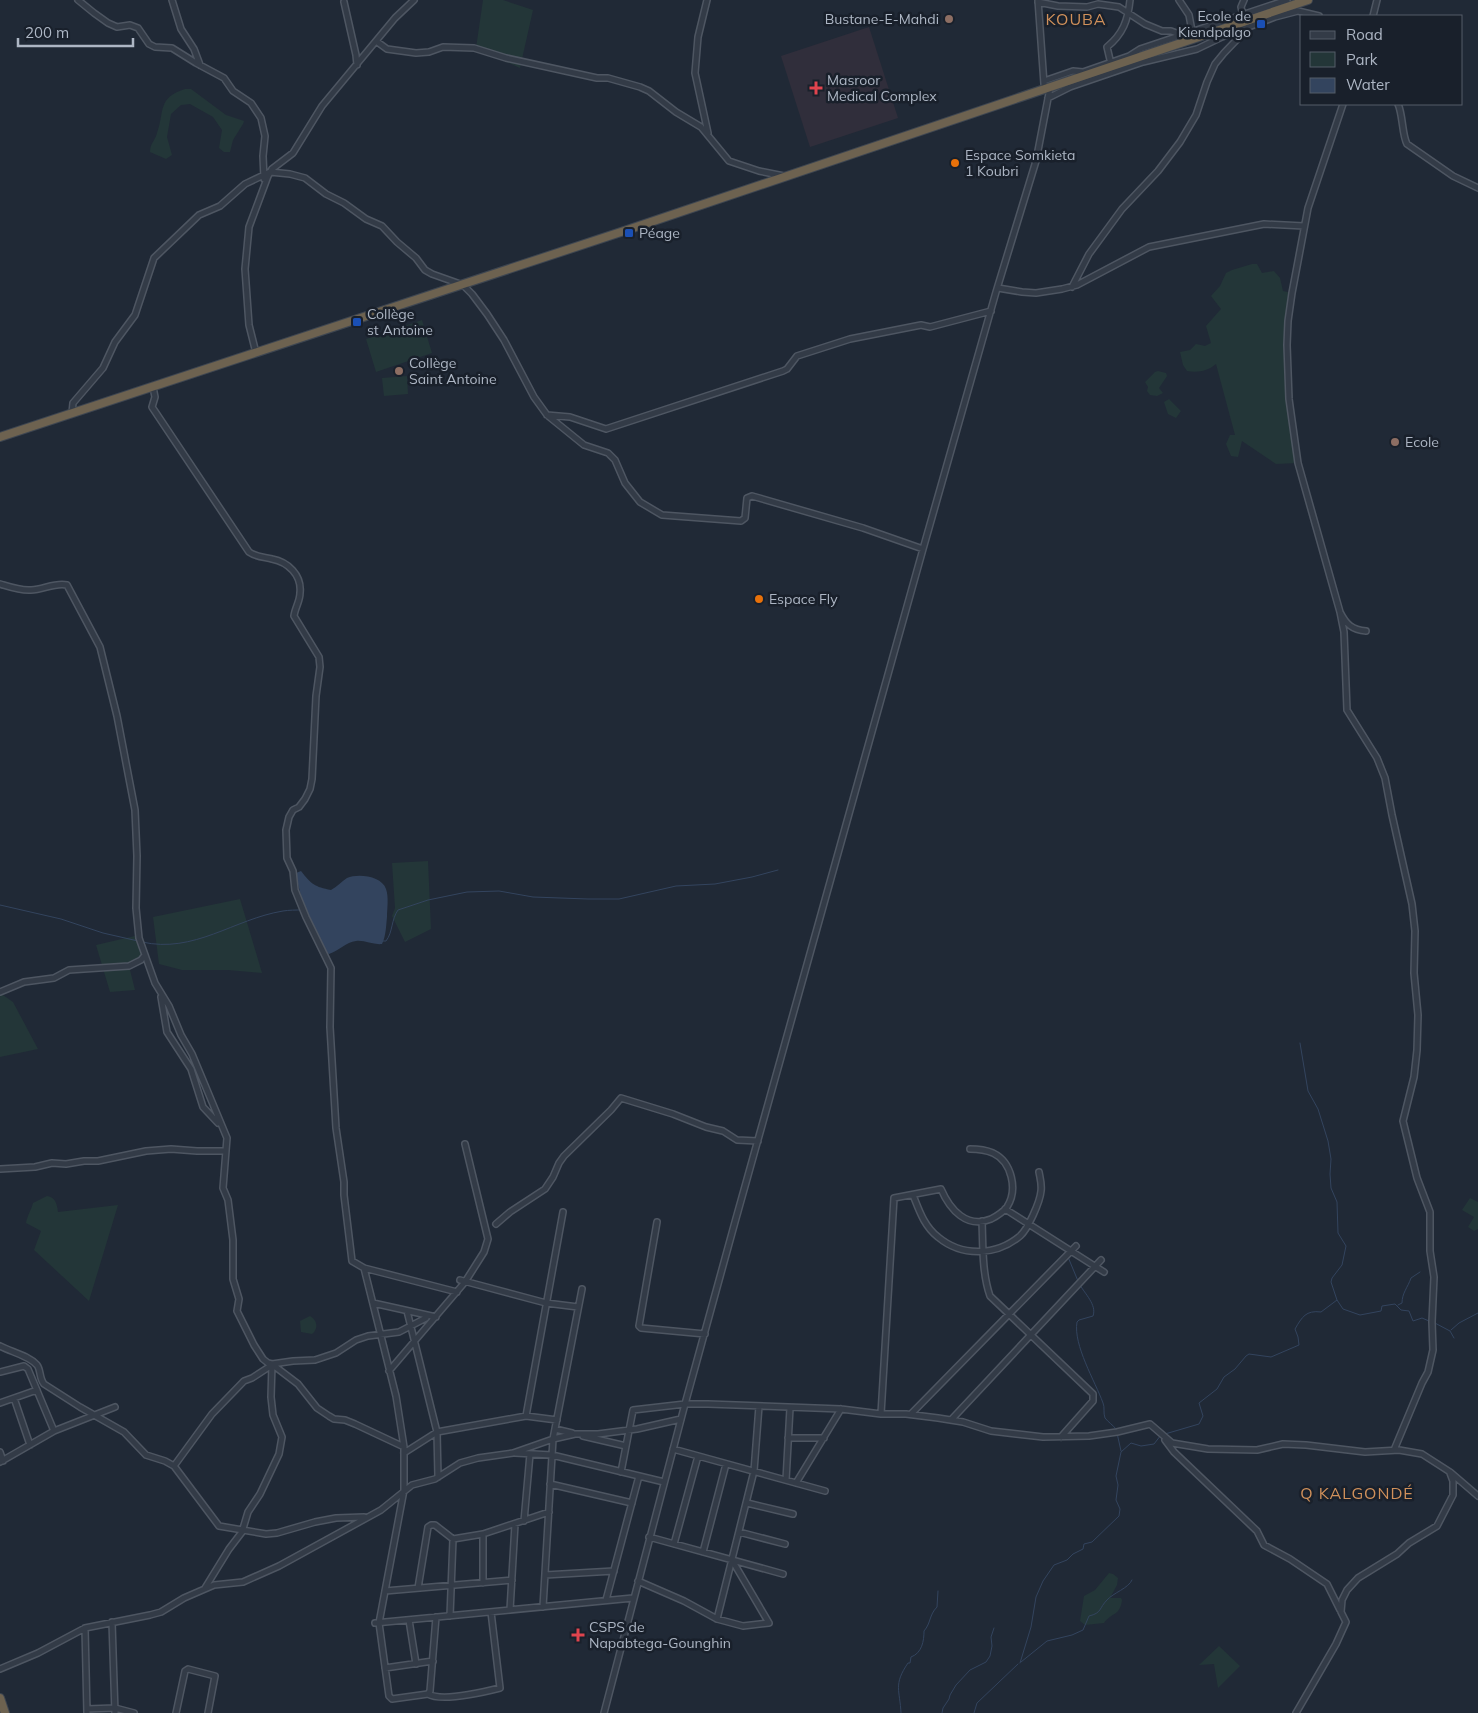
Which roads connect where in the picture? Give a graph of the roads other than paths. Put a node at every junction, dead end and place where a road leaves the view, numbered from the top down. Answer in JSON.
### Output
{"nodes":[{"id":1,"x":78,"y":0,"type":"edge"},
{"id":2,"x":172,"y":0,"type":"edge"},
{"id":3,"x":414,"y":0,"type":"edge"},
{"id":4,"x":707,"y":0,"type":"edge"},
{"id":5,"x":1117,"y":0,"type":"edge"},
{"id":6,"x":1130,"y":0,"type":"edge"},
{"id":7,"x":1179,"y":0,"type":"edge"},
{"id":8,"x":1244,"y":0,"type":"edge"},
{"id":9,"x":1287,"y":0,"type":"edge"},
{"id":10,"x":1308,"y":0,"type":"edge"},
{"id":11,"x":1377,"y":0,"type":"edge"},
{"id":12,"x":346,"y":1,"type":"edge"},
{"id":13,"x":1038,"y":1,"type":"edge"},
{"id":14,"x":1119,"y":7,"type":"junction"},
{"id":15,"x":1128,"y":13,"type":"junction"},
{"id":16,"x":1316,"y":15,"type":"edge"},
{"id":17,"x":1373,"y":15,"type":"edge"},
{"id":18,"x":1243,"y":16,"type":"junction"},
{"id":19,"x":1248,"y":28,"type":"junction"},
{"id":20,"x":1192,"y":31,"type":"junction"},
{"id":21,"x":1182,"y":34,"type":"junction"},
{"id":22,"x":376,"y":41,"type":"junction"},
{"id":23,"x":1111,"y":65,"type":"junction"},
{"id":24,"x":200,"y":66,"type":"junction"},
{"id":25,"x":356,"y":66,"type":"junction"},
{"id":26,"x":1046,"y":86,"type":"junction"},
{"id":27,"x":1048,"y":98,"type":"junction"},
{"id":28,"x":1343,"y":105,"type":"edge"},
{"id":29,"x":1398,"y":105,"type":"edge"},
{"id":30,"x":708,"y":134,"type":"junction"},
{"id":31,"x":270,"y":172,"type":"junction"},
{"id":32,"x":263,"y":176,"type":"junction"},
{"id":33,"x":786,"y":177,"type":"junction"},
{"id":34,"x":266,"y":184,"type":"junction"},
{"id":35,"x":1478,"y":188,"type":"edge"},
{"id":36,"x":1304,"y":226,"type":"junction"},
{"id":37,"x":463,"y":285,"type":"junction"},
{"id":38,"x":1072,"y":287,"type":"junction"},
{"id":39,"x":998,"y":288,"type":"junction"},
{"id":40,"x":991,"y":311,"type":"junction"},
{"id":41,"x":256,"y":353,"type":"junction"},
{"id":42,"x":153,"y":387,"type":"junction"},
{"id":43,"x":72,"y":413,"type":"junction"},
{"id":44,"x":547,"y":415,"type":"junction"},
{"id":45,"x":0,"y":437,"type":"edge"},
{"id":46,"x":923,"y":550,"type":"junction"},
{"id":47,"x":0,"y":584,"type":"edge"},
{"id":48,"x":1340,"y":612,"type":"junction"},
{"id":49,"x":1366,"y":631,"type":"dead end"},
{"id":50,"x":145,"y":955,"type":"junction"},
{"id":51,"x":0,"y":992,"type":"edge"},
{"id":52,"x":161,"y":994,"type":"junction"},
{"id":53,"x":222,"y":1127,"type":"junction"},
{"id":54,"x":758,"y":1141,"type":"junction"},
{"id":55,"x":465,"y":1144,"type":"dead end"},
{"id":56,"x":970,"y":1149,"type":"dead end"},
{"id":57,"x":226,"y":1151,"type":"junction"},
{"id":58,"x":0,"y":1169,"type":"edge"},
{"id":59,"x":1039,"y":1172,"type":"dead end"},
{"id":60,"x":913,"y":1194,"type":"junction"},
{"id":61,"x":1005,"y":1209,"type":"junction"},
{"id":62,"x":563,"y":1212,"type":"dead end"},
{"id":63,"x":982,"y":1221,"type":"junction"},
{"id":64,"x":657,"y":1222,"type":"dead end"},
{"id":65,"x":496,"y":1224,"type":"dead end"},
{"id":66,"x":1029,"y":1224,"type":"junction"},
{"id":67,"x":1076,"y":1246,"type":"dead end"},
{"id":68,"x":983,"y":1251,"type":"junction"},
{"id":69,"x":1071,"y":1251,"type":"junction"},
{"id":70,"x":1101,"y":1260,"type":"dead end"},
{"id":71,"x":1096,"y":1266,"type":"junction"},
{"id":72,"x":364,"y":1268,"type":"junction"},
{"id":73,"x":1104,"y":1272,"type":"dead end"},
{"id":74,"x":463,"y":1281,"type":"junction"},
{"id":75,"x":582,"y":1289,"type":"dead end"},
{"id":76,"x":457,"y":1292,"type":"junction"},
{"id":77,"x":373,"y":1303,"type":"junction"},
{"id":78,"x":546,"y":1303,"type":"junction"},
{"id":79,"x":578,"y":1307,"type":"junction"},
{"id":80,"x":406,"y":1310,"type":"junction"},
{"id":81,"x":1009,"y":1314,"type":"junction"},
{"id":82,"x":436,"y":1317,"type":"junction"},
{"id":83,"x":426,"y":1318,"type":"dead end"},
{"id":84,"x":411,"y":1327,"type":"junction"},
{"id":85,"x":380,"y":1334,"type":"junction"},
{"id":86,"x":705,"y":1334,"type":"junction"},
{"id":87,"x":1031,"y":1335,"type":"junction"},
{"id":88,"x":414,"y":1341,"type":"junction"},
{"id":89,"x":0,"y":1346,"type":"edge"},
{"id":90,"x":272,"y":1364,"type":"junction"},
{"id":91,"x":389,"y":1371,"type":"junction"},
{"id":92,"x":0,"y":1372,"type":"edge"},
{"id":93,"x":37,"y":1390,"type":"junction"},
{"id":94,"x":14,"y":1398,"type":"junction"},
{"id":95,"x":0,"y":1403,"type":"edge"},
{"id":96,"x":685,"y":1404,"type":"junction"},
{"id":97,"x":759,"y":1406,"type":"junction"},
{"id":98,"x":114,"y":1407,"type":"dead end"},
{"id":99,"x":790,"y":1408,"type":"junction"},
{"id":100,"x":841,"y":1409,"type":"junction"},
{"id":101,"x":881,"y":1414,"type":"junction"},
{"id":102,"x":911,"y":1414,"type":"junction"},
{"id":103,"x":94,"y":1415,"type":"junction"},
{"id":104,"x":526,"y":1416,"type":"junction"},
{"id":105,"x":681,"y":1419,"type":"junction"},
{"id":106,"x":556,"y":1420,"type":"junction"},
{"id":107,"x":951,"y":1420,"type":"junction"},
{"id":108,"x":555,"y":1429,"type":"junction"},
{"id":109,"x":629,"y":1430,"type":"junction"},
{"id":110,"x":54,"y":1431,"type":"junction"},
{"id":111,"x":437,"y":1432,"type":"junction"},
{"id":112,"x":576,"y":1434,"type":"junction"},
{"id":113,"x":1061,"y":1437,"type":"junction"},
{"id":114,"x":788,"y":1438,"type":"junction"},
{"id":115,"x":824,"y":1438,"type":"junction"},
{"id":116,"x":1164,"y":1438,"type":"junction"},
{"id":117,"x":553,"y":1439,"type":"junction"},
{"id":118,"x":30,"y":1445,"type":"junction"},
{"id":119,"x":626,"y":1446,"type":"junction"},
{"id":120,"x":404,"y":1447,"type":"junction"},
{"id":121,"x":673,"y":1449,"type":"junction"},
{"id":122,"x":1394,"y":1450,"type":"junction"},
{"id":123,"x":0,"y":1452,"type":"edge"},
{"id":124,"x":404,"y":1453,"type":"junction"},
{"id":125,"x":513,"y":1453,"type":"junction"},
{"id":126,"x":530,"y":1454,"type":"junction"},
{"id":127,"x":552,"y":1455,"type":"junction"},
{"id":128,"x":698,"y":1456,"type":"junction"},
{"id":129,"x":1,"y":1462,"type":"edge"},
{"id":130,"x":726,"y":1464,"type":"junction"},
{"id":131,"x":174,"y":1466,"type":"junction"},
{"id":132,"x":754,"y":1471,"type":"junction"},
{"id":133,"x":621,"y":1472,"type":"junction"},
{"id":134,"x":1450,"y":1472,"type":"junction"},
{"id":135,"x":639,"y":1476,"type":"junction"},
{"id":136,"x":438,"y":1477,"type":"junction"},
{"id":137,"x":786,"y":1480,"type":"junction"},
{"id":138,"x":664,"y":1482,"type":"junction"},
{"id":139,"x":796,"y":1483,"type":"junction"},
{"id":140,"x":550,"y":1484,"type":"junction"},
{"id":141,"x":404,"y":1490,"type":"junction"},
{"id":142,"x":825,"y":1490,"type":"dead end"},
{"id":143,"x":1478,"y":1496,"type":"edge"},
{"id":144,"x":632,"y":1503,"type":"junction"},
{"id":145,"x":747,"y":1503,"type":"junction"},
{"id":146,"x":549,"y":1512,"type":"junction"},
{"id":147,"x":793,"y":1514,"type":"dead end"},
{"id":148,"x":367,"y":1517,"type":"junction"},
{"id":149,"x":524,"y":1521,"type":"junction"},
{"id":150,"x":515,"y":1524,"type":"junction"},
{"id":151,"x":243,"y":1529,"type":"junction"},
{"id":152,"x":739,"y":1532,"type":"junction"},
{"id":153,"x":483,"y":1534,"type":"junction"},
{"id":154,"x":649,"y":1538,"type":"junction"},
{"id":155,"x":454,"y":1539,"type":"junction"},
{"id":156,"x":674,"y":1544,"type":"junction"},
{"id":157,"x":785,"y":1544,"type":"dead end"},
{"id":158,"x":703,"y":1552,"type":"junction"},
{"id":159,"x":732,"y":1560,"type":"junction"},
{"id":160,"x":614,"y":1571,"type":"junction"},
{"id":161,"x":783,"y":1574,"type":"dead end"},
{"id":162,"x":545,"y":1575,"type":"junction"},
{"id":163,"x":512,"y":1580,"type":"junction"},
{"id":164,"x":638,"y":1581,"type":"junction"},
{"id":165,"x":483,"y":1583,"type":"junction"},
{"id":166,"x":452,"y":1585,"type":"junction"},
{"id":167,"x":418,"y":1588,"type":"junction"},
{"id":168,"x":205,"y":1589,"type":"junction"},
{"id":169,"x":385,"y":1591,"type":"junction"},
{"id":170,"x":633,"y":1598,"type":"junction"},
{"id":171,"x":606,"y":1600,"type":"junction"},
{"id":172,"x":543,"y":1607,"type":"junction"},
{"id":173,"x":510,"y":1610,"type":"junction"},
{"id":174,"x":491,"y":1612,"type":"junction"},
{"id":175,"x":1341,"y":1612,"type":"junction"},
{"id":176,"x":450,"y":1616,"type":"junction"},
{"id":177,"x":436,"y":1617,"type":"junction"},
{"id":178,"x":409,"y":1620,"type":"junction"},
{"id":179,"x":717,"y":1620,"type":"junction"},
{"id":180,"x":112,"y":1622,"type":"junction"},
{"id":181,"x":377,"y":1623,"type":"junction"},
{"id":182,"x":85,"y":1628,"type":"junction"},
{"id":183,"x":433,"y":1661,"type":"junction"},
{"id":184,"x":416,"y":1664,"type":"junction"},
{"id":185,"x":385,"y":1668,"type":"junction"},
{"id":186,"x":0,"y":1669,"type":"edge"},
{"id":187,"x":428,"y":1694,"type":"junction"},
{"id":188,"x":0,"y":1698,"type":"edge"},
{"id":189,"x":87,"y":1711,"type":"edge"},
{"id":190,"x":115,"y":1711,"type":"edge"},
{"id":191,"x":4,"y":1713,"type":"edge"},
{"id":192,"x":134,"y":1713,"type":"edge"},
{"id":193,"x":176,"y":1713,"type":"edge"},
{"id":194,"x":208,"y":1713,"type":"edge"},
{"id":195,"x":604,"y":1713,"type":"edge"},
{"id":196,"x":1296,"y":1713,"type":"edge"}],
"edges":[{"from":1,"to":24,"type":"street"},
{"from":2,"to":24,"type":"street"},
{"from":3,"to":22,"type":"street"},
{"from":4,"to":30,"type":"street"},
{"from":5,"to":14,"type":"street"},
{"from":6,"to":15,"type":"street"},
{"from":7,"to":20,"type":"street"},
{"from":8,"to":18,"type":"street"},
{"from":9,"to":18,"type":"street"},
{"from":10,"to":23,"type":"highway"},
{"from":11,"to":17,"type":"street"},
{"from":12,"to":25,"type":"street"},
{"from":13,"to":14,"type":"street"},
{"from":13,"to":26,"type":"street"},
{"from":14,"to":15,"type":"street"},
{"from":15,"to":21,"type":"street"},
{"from":15,"to":23,"type":"street"},
{"from":16,"to":19,"type":"street"},
{"from":18,"to":20,"type":"street"},
{"from":19,"to":27,"type":"street"},
{"from":19,"to":38,"type":"street"},
{"from":20,"to":21,"type":"street"},
{"from":21,"to":23,"type":"street"},
{"from":22,"to":25,"type":"street"},
{"from":22,"to":30,"type":"street"},
{"from":23,"to":26,"type":"highway"},
{"from":24,"to":32,"type":"street"},
{"from":25,"to":31,"type":"street"},
{"from":26,"to":27,"type":"street"},
{"from":26,"to":33,"type":"highway"},
{"from":27,"to":39,"type":"street"},
{"from":28,"to":36,"type":"street"},
{"from":29,"to":35,"type":"street"},
{"from":30,"to":33,"type":"street"},
{"from":31,"to":32,"type":"street"},
{"from":31,"to":34,"type":"street"},
{"from":31,"to":37,"type":"street"},
{"from":32,"to":34,"type":"street"},
{"from":32,"to":43,"type":"street"},
{"from":33,"to":37,"type":"highway"},
{"from":34,"to":41,"type":"street"},
{"from":36,"to":38,"type":"street"},
{"from":36,"to":48,"type":"street"},
{"from":37,"to":41,"type":"highway"},
{"from":37,"to":44,"type":"street"},
{"from":38,"to":39,"type":"street"},
{"from":39,"to":40,"type":"street"},
{"from":40,"to":44,"type":"street"},
{"from":40,"to":46,"type":"street"},
{"from":41,"to":42,"type":"highway"},
{"from":42,"to":43,"type":"highway"},
{"from":42,"to":72,"type":"street"},
{"from":43,"to":45,"type":"highway"},
{"from":44,"to":46,"type":"street"},
{"from":46,"to":54,"type":"street"},
{"from":47,"to":50,"type":"street"},
{"from":48,"to":49,"type":"street"},
{"from":48,"to":122,"type":"street"},
{"from":50,"to":51,"type":"street"},
{"from":50,"to":52,"type":"street"},
{"from":52,"to":53,"type":"street"},
{"from":52,"to":53,"type":"street"},
{"from":53,"to":57,"type":"street"},
{"from":54,"to":65,"type":"street"},
{"from":54,"to":86,"type":"street"},
{"from":55,"to":74,"type":"street"},
{"from":56,"to":61,"type":"street"},
{"from":57,"to":58,"type":"street"},
{"from":57,"to":90,"type":"street"},
{"from":59,"to":66,"type":"street"},
{"from":60,"to":63,"type":"street"},
{"from":60,"to":68,"type":"street"},
{"from":60,"to":101,"type":"street"},
{"from":61,"to":63,"type":"street"},
{"from":61,"to":66,"type":"street"},
{"from":62,"to":78,"type":"street"},
{"from":63,"to":68,"type":"street"},
{"from":64,"to":86,"type":"street"},
{"from":66,"to":68,"type":"street"},
{"from":66,"to":69,"type":"street"},
{"from":67,"to":69,"type":"street"},
{"from":68,"to":81,"type":"street"},
{"from":69,"to":71,"type":"street"},
{"from":69,"to":81,"type":"street"},
{"from":70,"to":71,"type":"street"},
{"from":71,"to":73,"type":"street"},
{"from":71,"to":87,"type":"street"},
{"from":72,"to":76,"type":"street"},
{"from":72,"to":77,"type":"street"},
{"from":74,"to":76,"type":"street"},
{"from":74,"to":78,"type":"street"},
{"from":75,"to":79,"type":"street"},
{"from":76,"to":82,"type":"street"},
{"from":77,"to":80,"type":"street"},
{"from":77,"to":85,"type":"street"},
{"from":78,"to":79,"type":"street"},
{"from":78,"to":104,"type":"street"},
{"from":79,"to":106,"type":"street"},
{"from":80,"to":82,"type":"street"},
{"from":80,"to":84,"type":"street"},
{"from":81,"to":87,"type":"street"},
{"from":81,"to":102,"type":"street"},
{"from":82,"to":88,"type":"street"},
{"from":83,"to":84,"type":"street"},
{"from":84,"to":85,"type":"street"},
{"from":84,"to":88,"type":"street"},
{"from":85,"to":90,"type":"street"},
{"from":85,"to":91,"type":"street"},
{"from":86,"to":96,"type":"street"},
{"from":87,"to":107,"type":"street"},
{"from":87,"to":113,"type":"street"},
{"from":88,"to":91,"type":"street"},
{"from":88,"to":111,"type":"street"},
{"from":89,"to":103,"type":"street"},
{"from":90,"to":120,"type":"street"},
{"from":90,"to":131,"type":"street"},
{"from":90,"to":151,"type":"street"},
{"from":91,"to":120,"type":"street"},
{"from":92,"to":93,"type":"street"},
{"from":93,"to":94,"type":"street"},
{"from":93,"to":110,"type":"street"},
{"from":94,"to":95,"type":"street"},
{"from":94,"to":118,"type":"street"},
{"from":96,"to":97,"type":"street"},
{"from":96,"to":105,"type":"street"},
{"from":96,"to":109,"type":"street"},
{"from":97,"to":99,"type":"street"},
{"from":97,"to":132,"type":"street"},
{"from":98,"to":103,"type":"street"},
{"from":99,"to":100,"type":"street"},
{"from":99,"to":114,"type":"street"},
{"from":100,"to":101,"type":"street"},
{"from":100,"to":115,"type":"street"},
{"from":101,"to":102,"type":"street"},
{"from":102,"to":107,"type":"street"},
{"from":103,"to":110,"type":"street"},
{"from":103,"to":131,"type":"street"},
{"from":104,"to":106,"type":"street"},
{"from":104,"to":111,"type":"street"},
{"from":105,"to":109,"type":"street"},
{"from":105,"to":121,"type":"street"},
{"from":106,"to":108,"type":"street"},
{"from":107,"to":113,"type":"street"},
{"from":108,"to":112,"type":"street"},
{"from":108,"to":117,"type":"street"},
{"from":109,"to":112,"type":"street"},
{"from":109,"to":119,"type":"street"},
{"from":110,"to":118,"type":"street"},
{"from":111,"to":124,"type":"street"},
{"from":111,"to":136,"type":"street"},
{"from":112,"to":117,"type":"street"},
{"from":112,"to":119,"type":"street"},
{"from":113,"to":116,"type":"street"},
{"from":114,"to":115,"type":"street"},
{"from":114,"to":137,"type":"street"},
{"from":115,"to":139,"type":"street"},
{"from":116,"to":122,"type":"street"},
{"from":116,"to":175,"type":"street"},
{"from":117,"to":125,"type":"street"},
{"from":117,"to":127,"type":"street"},
{"from":118,"to":129,"type":"street"},
{"from":119,"to":133,"type":"street"},
{"from":120,"to":124,"type":"street"},
{"from":121,"to":128,"type":"street"},
{"from":121,"to":138,"type":"street"},
{"from":122,"to":134,"type":"street"},
{"from":123,"to":129,"type":"street"},
{"from":124,"to":141,"type":"street"},
{"from":125,"to":126,"type":"street"},
{"from":125,"to":136,"type":"street"},
{"from":126,"to":127,"type":"street"},
{"from":126,"to":149,"type":"street"},
{"from":127,"to":133,"type":"street"},
{"from":127,"to":140,"type":"street"},
{"from":128,"to":130,"type":"street"},
{"from":128,"to":156,"type":"street"},
{"from":130,"to":132,"type":"street"},
{"from":130,"to":158,"type":"street"},
{"from":131,"to":151,"type":"street"},
{"from":132,"to":137,"type":"street"},
{"from":132,"to":145,"type":"street"},
{"from":133,"to":135,"type":"street"},
{"from":134,"to":143,"type":"street"},
{"from":134,"to":175,"type":"street"},
{"from":135,"to":138,"type":"street"},
{"from":135,"to":144,"type":"street"},
{"from":136,"to":141,"type":"street"},
{"from":137,"to":139,"type":"street"},
{"from":138,"to":154,"type":"street"},
{"from":139,"to":142,"type":"street"},
{"from":140,"to":144,"type":"street"},
{"from":140,"to":146,"type":"street"},
{"from":141,"to":148,"type":"street"},
{"from":141,"to":169,"type":"street"},
{"from":144,"to":160,"type":"street"},
{"from":145,"to":147,"type":"street"},
{"from":145,"to":152,"type":"street"},
{"from":146,"to":149,"type":"street"},
{"from":146,"to":162,"type":"street"},
{"from":148,"to":151,"type":"street"},
{"from":148,"to":168,"type":"street"},
{"from":149,"to":150,"type":"street"},
{"from":150,"to":153,"type":"street"},
{"from":150,"to":163,"type":"street"},
{"from":151,"to":168,"type":"street"},
{"from":152,"to":157,"type":"street"},
{"from":152,"to":159,"type":"street"},
{"from":153,"to":155,"type":"street"},
{"from":153,"to":165,"type":"street"},
{"from":154,"to":156,"type":"street"},
{"from":154,"to":164,"type":"street"},
{"from":155,"to":166,"type":"street"},
{"from":155,"to":167,"type":"street"},
{"from":156,"to":158,"type":"street"},
{"from":158,"to":159,"type":"street"},
{"from":159,"to":161,"type":"street"},
{"from":159,"to":179,"type":"street"},
{"from":159,"to":179,"type":"street"},
{"from":160,"to":162,"type":"street"},
{"from":160,"to":171,"type":"street"},
{"from":162,"to":172,"type":"street"},
{"from":163,"to":165,"type":"street"},
{"from":163,"to":173,"type":"street"},
{"from":164,"to":170,"type":"street"},
{"from":164,"to":179,"type":"street"},
{"from":165,"to":166,"type":"street"},
{"from":166,"to":167,"type":"street"},
{"from":166,"to":176,"type":"street"},
{"from":167,"to":169,"type":"street"},
{"from":168,"to":180,"type":"street"},
{"from":169,"to":181,"type":"street"},
{"from":170,"to":171,"type":"street"},
{"from":170,"to":195,"type":"street"},
{"from":171,"to":172,"type":"street"},
{"from":172,"to":173,"type":"street"},
{"from":173,"to":174,"type":"street"},
{"from":174,"to":176,"type":"street"},
{"from":174,"to":187,"type":"street"},
{"from":175,"to":196,"type":"street"},
{"from":176,"to":177,"type":"street"},
{"from":177,"to":178,"type":"street"},
{"from":177,"to":183,"type":"street"},
{"from":178,"to":181,"type":"street"},
{"from":178,"to":184,"type":"street"},
{"from":180,"to":182,"type":"street"},
{"from":180,"to":190,"type":"street"},
{"from":181,"to":185,"type":"street"},
{"from":182,"to":186,"type":"street"},
{"from":182,"to":189,"type":"street"},
{"from":183,"to":184,"type":"street"},
{"from":183,"to":187,"type":"street"},
{"from":184,"to":185,"type":"street"},
{"from":185,"to":187,"type":"street"},
{"from":188,"to":191,"type":"highway"},
{"from":189,"to":190,"type":"street"},
{"from":190,"to":192,"type":"street"},
{"from":193,"to":194,"type":"street"}]}
